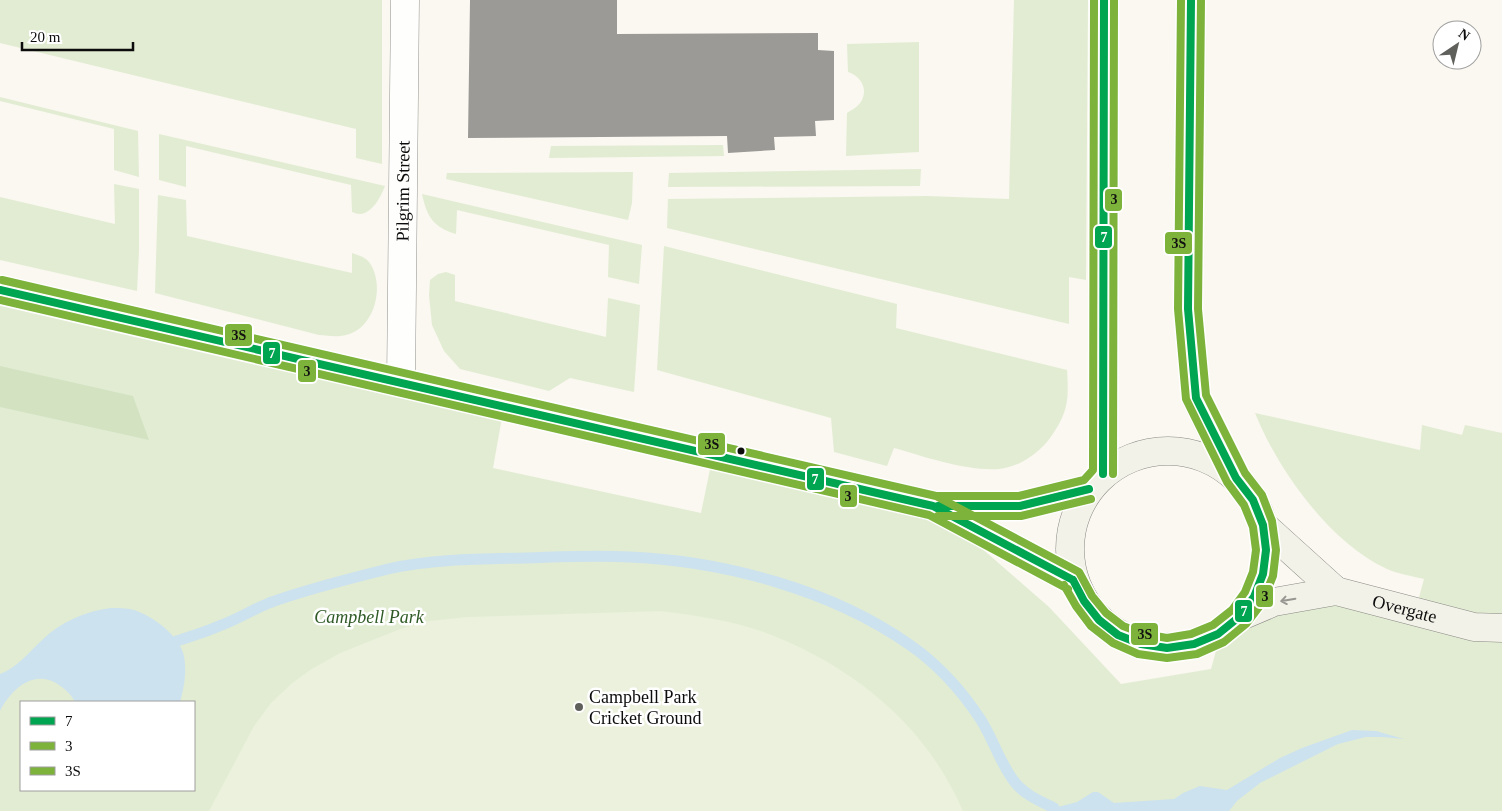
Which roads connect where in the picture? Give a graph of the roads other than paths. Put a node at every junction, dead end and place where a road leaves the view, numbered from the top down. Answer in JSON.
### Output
{"nodes":[{"id":1,"x":405,"y":0,"type":"edge"},
{"id":2,"x":1104,"y":0,"type":"edge"},
{"id":3,"x":1191,"y":0,"type":"edge"},
{"id":4,"x":0,"y":290,"type":"edge"},
{"id":5,"x":401,"y":382,"type":"junction"},
{"id":6,"x":1236,"y":478,"type":"junction"},
{"id":7,"x":1096,"y":481,"type":"junction"},
{"id":8,"x":933,"y":506,"type":"junction"},
{"id":9,"x":1264,"y":525,"type":"junction"},
{"id":10,"x":1073,"y":580,"type":"junction"},
{"id":11,"x":1336,"y":591,"type":"junction"},
{"id":12,"x":1240,"y":617,"type":"junction"},
{"id":13,"x":1474,"y":628,"type":"junction"},
{"id":14,"x":1502,"y":628,"type":"edge"},
{"id":15,"x":1502,"y":645,"type":"edge"}],
"edges":[{"from":1,"to":5,"type":"street","name":"Pilgrim Street"},
{"from":2,"to":7,"type":"street"},
{"from":3,"to":6,"type":"street"},
{"from":4,"to":5,"type":"street"},
{"from":5,"to":8,"type":"street"},
{"from":6,"to":7,"type":"street"},
{"from":6,"to":9,"type":"street"},
{"from":7,"to":8,"type":"street"},
{"from":7,"to":10,"type":"street"},
{"from":8,"to":10,"type":"street"},
{"from":9,"to":11,"type":"street","name":"Overgate"},
{"from":9,"to":12,"type":"street"},
{"from":10,"to":12,"type":"street"},
{"from":11,"to":12,"type":"street","name":"Overgate","one_way":true},
{"from":11,"to":13,"type":"street","name":"Overgate"},
{"from":13,"to":14,"type":"street","name":"Overgate"},
{"from":13,"to":15,"type":"street","name":"Overgate"}]}
